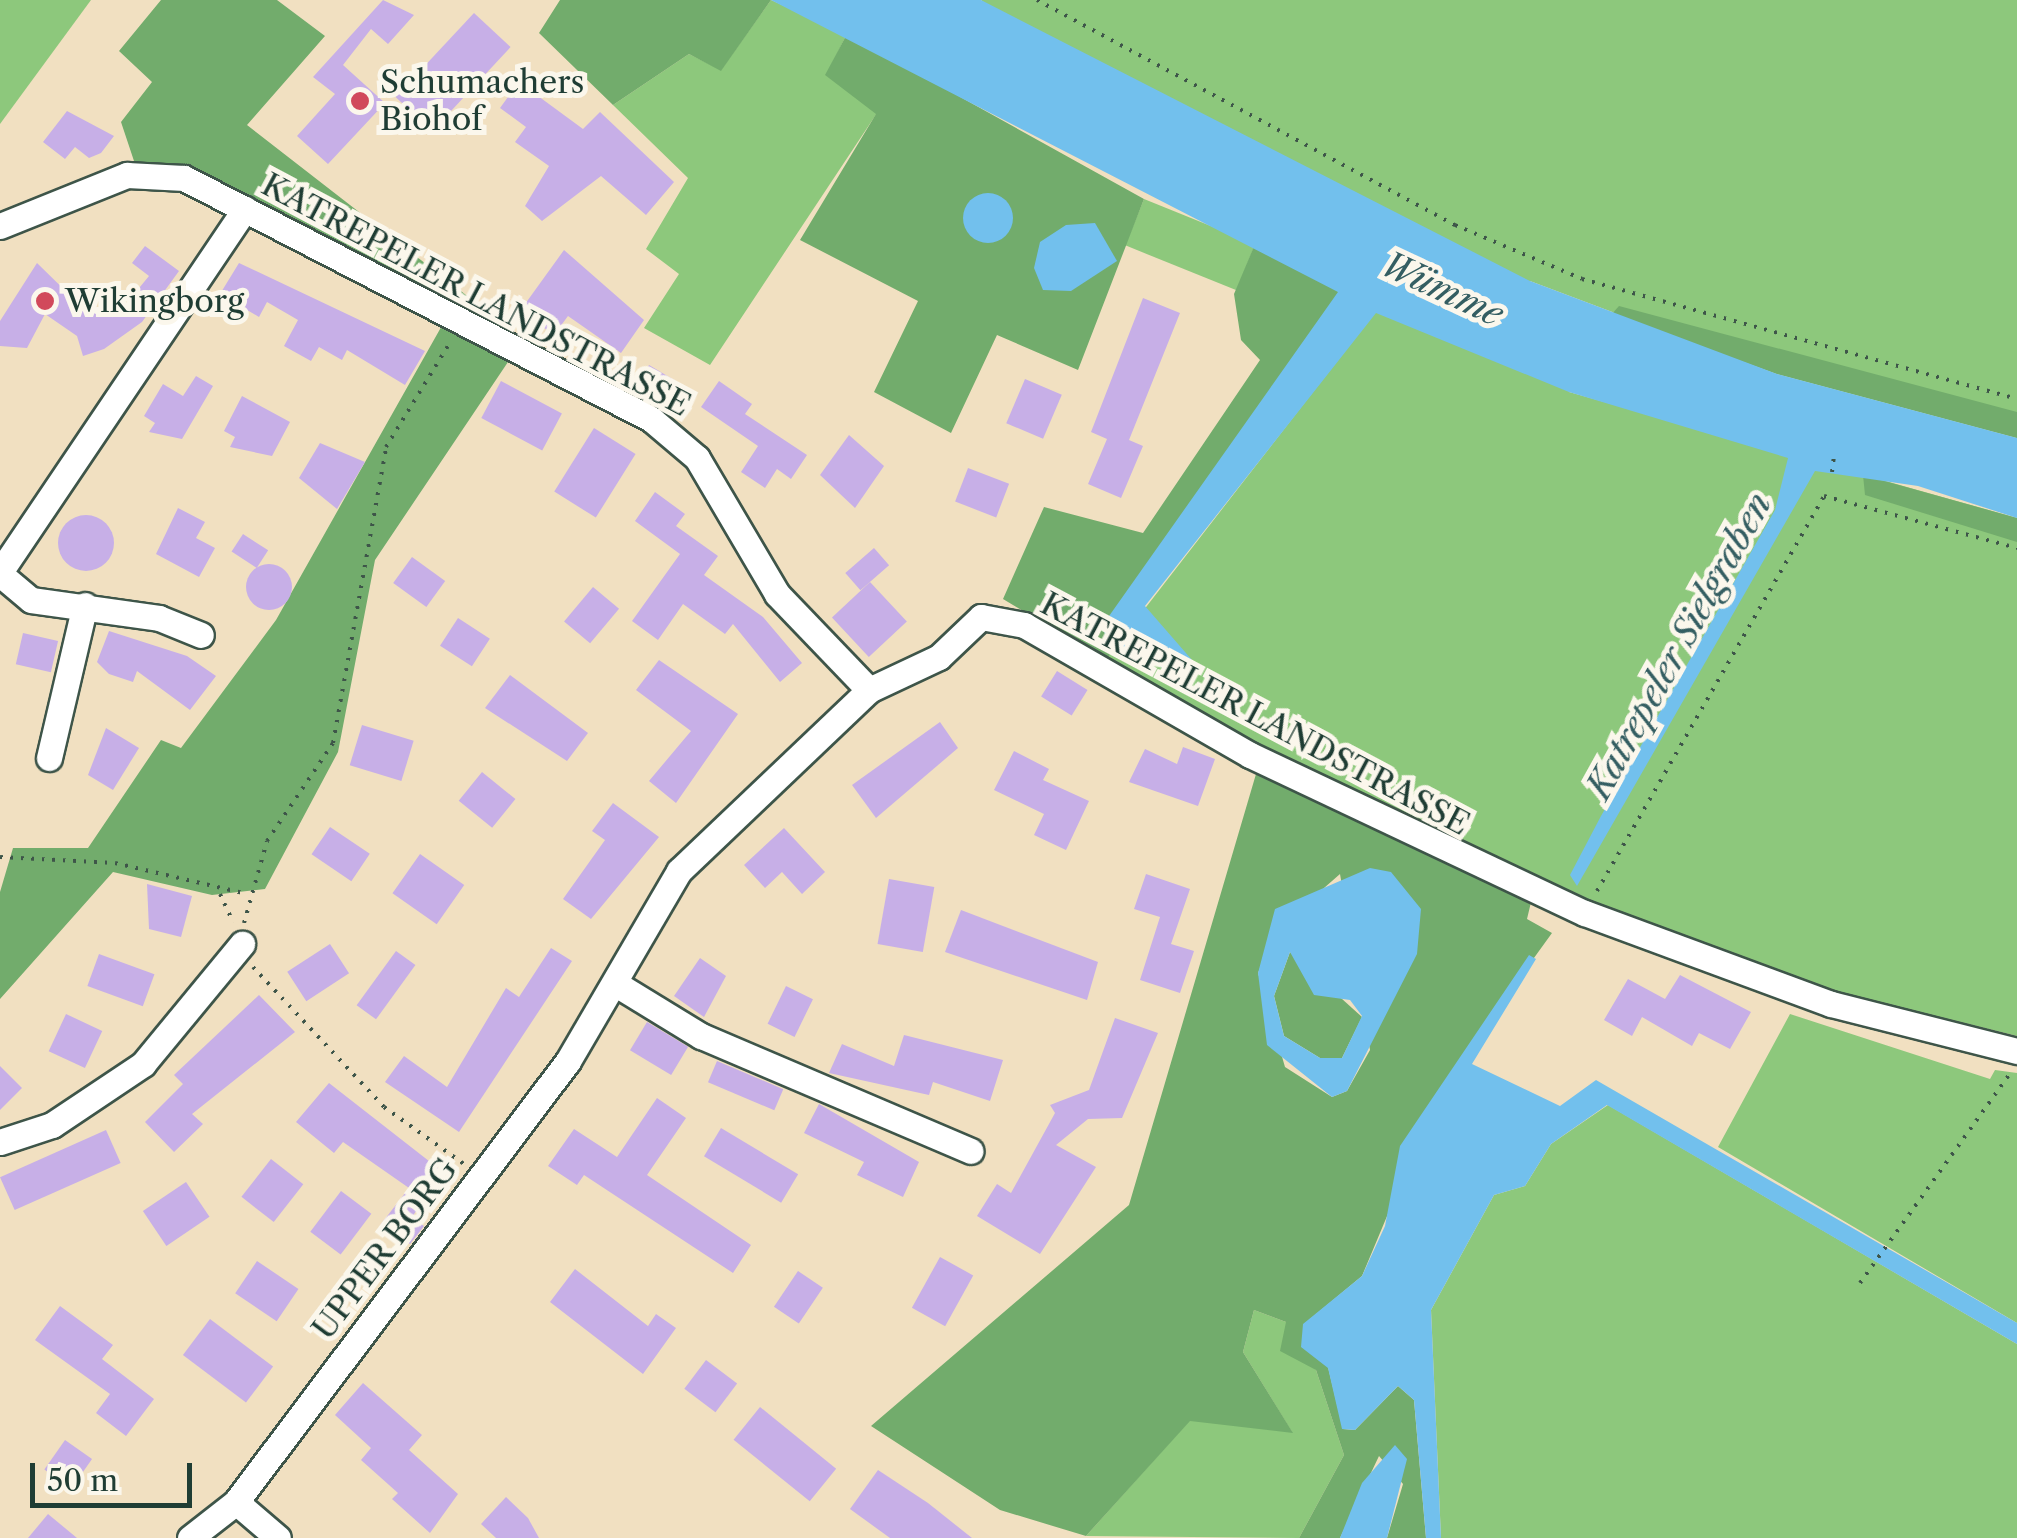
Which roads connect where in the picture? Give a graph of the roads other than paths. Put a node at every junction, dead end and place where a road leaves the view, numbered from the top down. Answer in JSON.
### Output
{"nodes":[{"id":1,"x":245,"y":209,"type":"junction"},
{"id":2,"x":0,"y":226,"type":"edge"},
{"id":3,"x":0,"y":573,"type":"edge"},
{"id":4,"x":85,"y":606,"type":"junction"},
{"id":5,"x":201,"y":635,"type":"dead end"},
{"id":6,"x":869,"y":690,"type":"junction"},
{"id":7,"x":49,"y":758,"type":"dead end"},
{"id":8,"x":242,"y":944,"type":"road end"},
{"id":9,"x":616,"y":984,"type":"junction"},
{"id":10,"x":2016,"y":1051,"type":"edge"},
{"id":11,"x":0,"y":1142,"type":"edge"},
{"id":12,"x":970,"y":1151,"type":"dead end"},
{"id":13,"x":236,"y":1502,"type":"junction"},
{"id":14,"x":190,"y":1538,"type":"edge"},
{"id":15,"x":278,"y":1538,"type":"edge"}],
"edges":[{"from":1,"to":2,"type":"street","name":"KATREPELER LANDSTRASSE"},
{"from":1,"to":3,"type":"street"},
{"from":1,"to":6,"type":"street","name":"KATREPELER LANDSTRASSE"},
{"from":3,"to":4,"type":"street"},
{"from":4,"to":5,"type":"street"},
{"from":4,"to":7,"type":"street"},
{"from":6,"to":9,"type":"street","name":"UPPER BORG"},
{"from":6,"to":10,"type":"street","name":"KATREPELER LANDSTRASSE"},
{"from":8,"to":11,"type":"street"},
{"from":9,"to":12,"type":"street"},
{"from":9,"to":13,"type":"street","name":"UPPER BORG"},
{"from":13,"to":14,"type":"street","name":"UPPER BORG"},
{"from":13,"to":15,"type":"street"}]}
